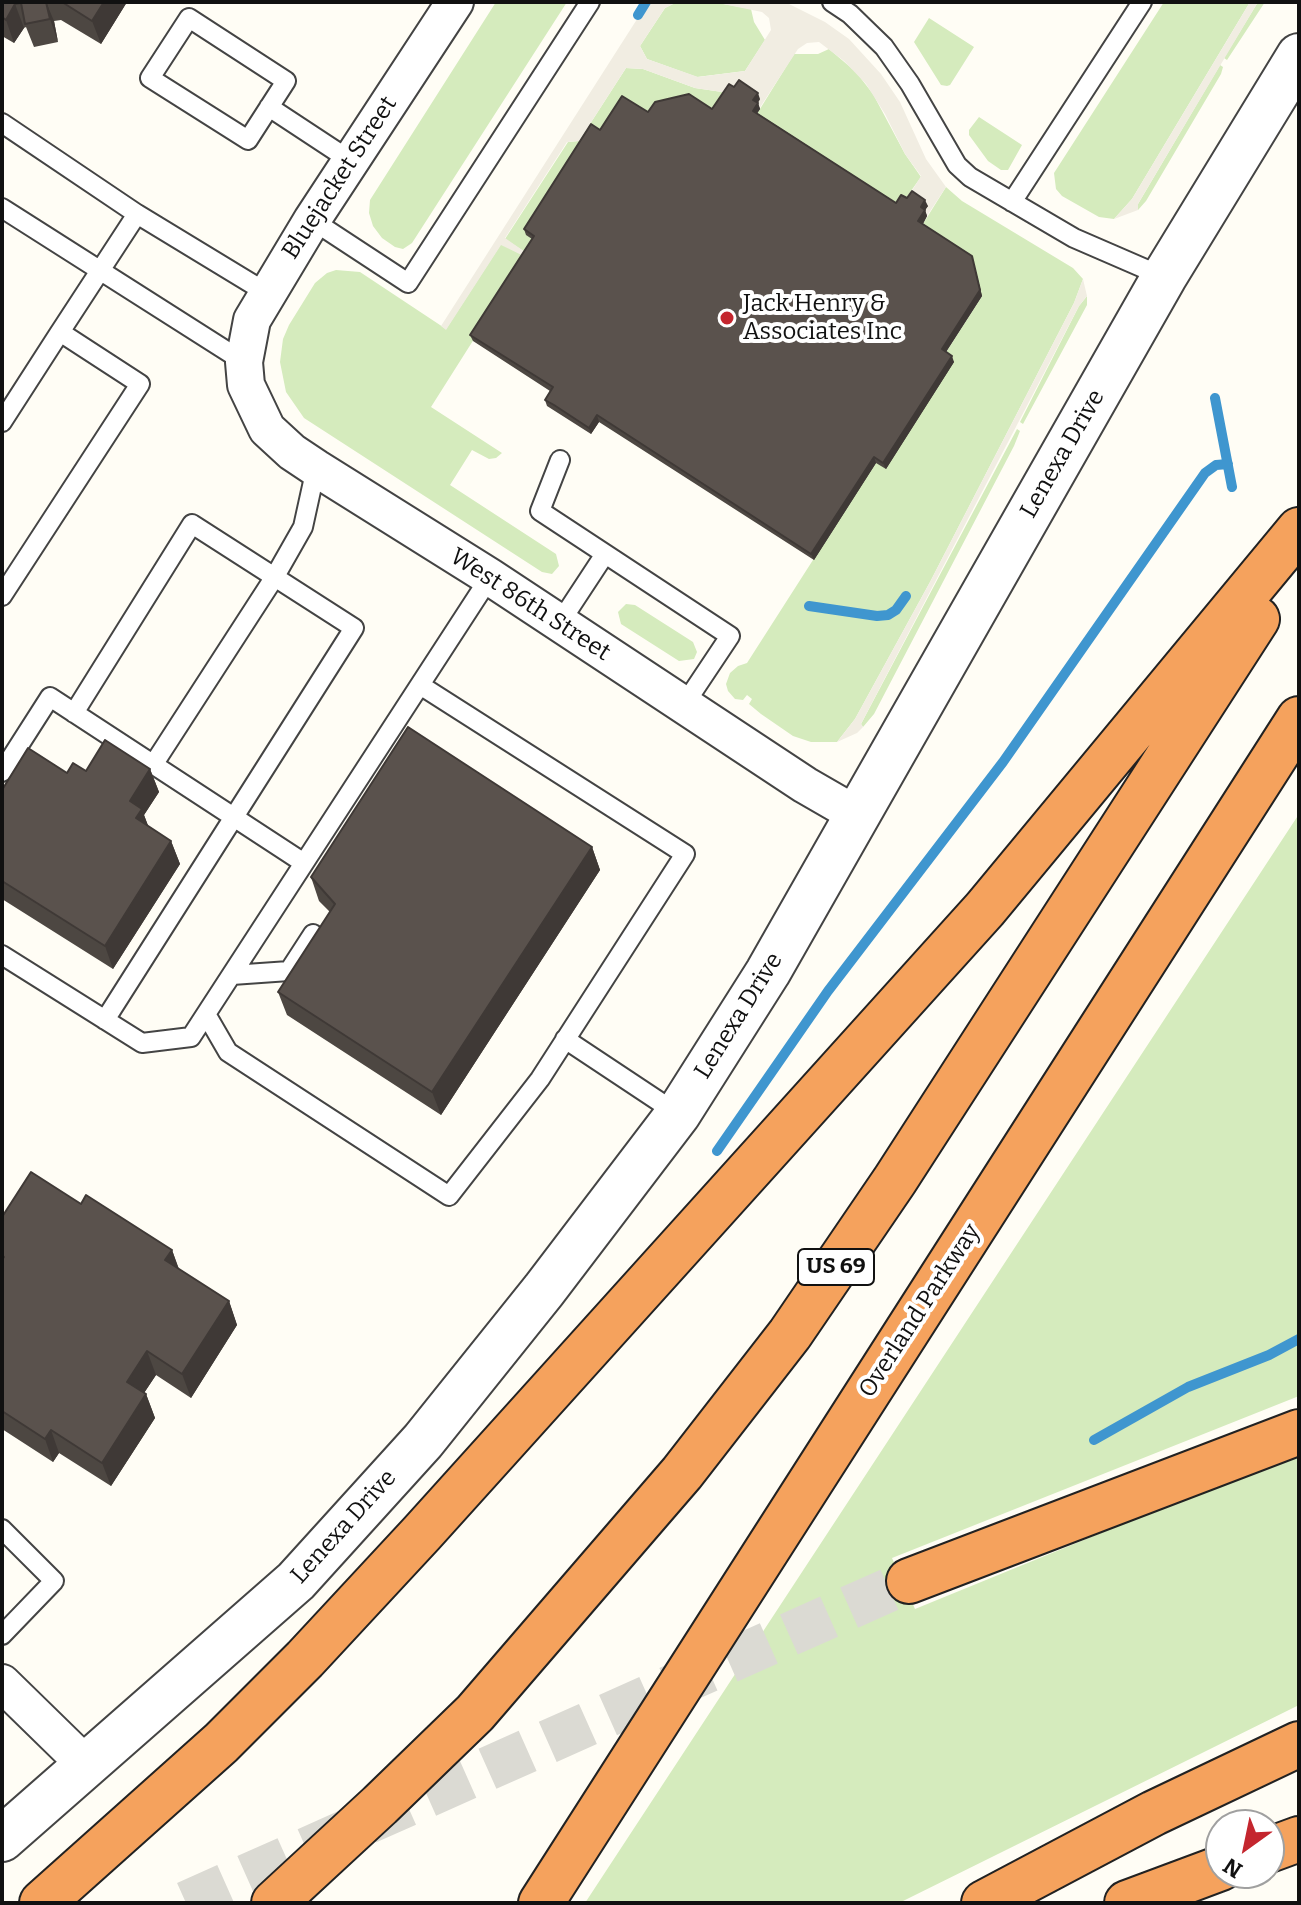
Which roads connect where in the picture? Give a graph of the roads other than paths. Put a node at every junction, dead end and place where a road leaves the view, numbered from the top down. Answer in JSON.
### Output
{"nodes":[{"id":1,"x":455,"y":2,"type":"edge"},
{"id":2,"x":590,"y":2,"type":"edge"},
{"id":3,"x":832,"y":2,"type":"edge"},
{"id":4,"x":1142,"y":2,"type":"edge"},
{"id":5,"x":186,"y":10,"type":"edge"},
{"id":6,"x":1299,"y":56,"type":"edge"},
{"id":7,"x":269,"y":107,"type":"junction"},
{"id":8,"x":2,"y":123,"type":"edge"},
{"id":9,"x":351,"y":161,"type":"junction"},
{"id":10,"x":1012,"y":202,"type":"junction"},
{"id":11,"x":2,"y":208,"type":"edge"},
{"id":12,"x":137,"y":214,"type":"junction"},
{"id":13,"x":312,"y":220,"type":"junction"},
{"id":14,"x":100,"y":272,"type":"junction"},
{"id":15,"x":1164,"y":277,"type":"junction"},
{"id":16,"x":267,"y":293,"type":"junction"},
{"id":17,"x":60,"y":332,"type":"junction"},
{"id":18,"x":244,"y":362,"type":"junction"},
{"id":19,"x":2,"y":422,"type":"edge"},
{"id":20,"x":560,"y":460,"type":"dead end"},
{"id":21,"x":316,"y":468,"type":"junction"},
{"id":22,"x":1299,"y":530,"type":"edge"},
{"id":23,"x":1299,"y":553,"type":"edge"},
{"id":24,"x":605,"y":554,"type":"junction"},
{"id":25,"x":490,"y":577,"type":"junction"},
{"id":26,"x":274,"y":578,"type":"junction"},
{"id":27,"x":2,"y":596,"type":"edge"},
{"id":28,"x":559,"y":624,"type":"junction"},
{"id":29,"x":420,"y":685,"type":"junction"},
{"id":30,"x":684,"y":705,"type":"junction"},
{"id":31,"x":74,"y":713,"type":"junction"},
{"id":32,"x":1299,"y":719,"type":"edge"},
{"id":33,"x":153,"y":765,"type":"junction"},
{"id":34,"x":2,"y":772,"type":"edge"},
{"id":35,"x":857,"y":815,"type":"junction"},
{"id":36,"x":232,"y":816,"type":"junction"},
{"id":37,"x":304,"y":863,"type":"junction"},
{"id":38,"x":313,"y":934,"type":"edge"},
{"id":39,"x":2,"y":955,"type":"edge"},
{"id":40,"x":232,"y":975,"type":"junction"},
{"id":41,"x":206,"y":1014,"type":"junction"},
{"id":42,"x":105,"y":1020,"type":"junction"},
{"id":43,"x":565,"y":1039,"type":"junction"},
{"id":44,"x":678,"y":1114,"type":"junction"},
{"id":45,"x":1299,"y":1432,"type":"edge"},
{"id":46,"x":2,"y":1529,"type":"edge"},
{"id":47,"x":909,"y":1581,"type":"tunnel mouth"},
{"id":48,"x":2,"y":1635,"type":"edge"},
{"id":49,"x":2,"y":1683,"type":"edge"},
{"id":50,"x":1299,"y":1744,"type":"edge"},
{"id":51,"x":87,"y":1766,"type":"junction"},
{"id":52,"x":2,"y":1839,"type":"edge"},
{"id":53,"x":1205,"y":1874,"type":"edge"},
{"id":54,"x":42,"y":1903,"type":"edge"},
{"id":55,"x":274,"y":1903,"type":"edge"},
{"id":56,"x":541,"y":1903,"type":"edge"},
{"id":57,"x":984,"y":1903,"type":"edge"},
{"id":58,"x":1127,"y":1903,"type":"edge"}],
"edges":[{"from":1,"to":9,"type":"street","name":"Bluejacket Street"},
{"from":2,"to":13,"type":"lane"},
{"from":3,"to":10,"type":"lane"},
{"from":4,"to":10,"type":"lane"},
{"from":5,"to":7,"type":"lane"},
{"from":5,"to":7,"type":"lane"},
{"from":6,"to":15,"type":"street","name":"Lenexa Drive"},
{"from":7,"to":9,"type":"lane"},
{"from":8,"to":12,"type":"lane"},
{"from":9,"to":13,"type":"street","name":"Bluejacket Street"},
{"from":10,"to":15,"type":"lane"},
{"from":11,"to":14,"type":"lane"},
{"from":12,"to":14,"type":"lane"},
{"from":12,"to":16,"type":"lane"},
{"from":13,"to":16,"type":"street","name":"Bluejacket Street"},
{"from":14,"to":17,"type":"lane"},
{"from":14,"to":18,"type":"lane"},
{"from":15,"to":35,"type":"street","name":"Lenexa Drive"},
{"from":16,"to":18,"type":"street","name":"Bluejacket Street"},
{"from":17,"to":19,"type":"lane"},
{"from":17,"to":27,"type":"lane"},
{"from":18,"to":21,"type":"street","name":"West 86th Street"},
{"from":20,"to":24,"type":"lane"},
{"from":21,"to":25,"type":"street","name":"West 86th Street"},
{"from":21,"to":26,"type":"lane"},
{"from":22,"to":54,"type":"highway"},
{"from":23,"to":55,"type":"highway","number":"US 69"},
{"from":24,"to":28,"type":"lane"},
{"from":24,"to":30,"type":"lane"},
{"from":25,"to":28,"type":"street","name":"West 86th Street"},
{"from":25,"to":29,"type":"lane"},
{"from":26,"to":31,"type":"lane"},
{"from":26,"to":33,"type":"lane"},
{"from":26,"to":36,"type":"lane"},
{"from":28,"to":30,"type":"street","name":"West 86th Street"},
{"from":29,"to":37,"type":"lane"},
{"from":29,"to":43,"type":"lane"},
{"from":30,"to":35,"type":"street","name":"West 86th Street"},
{"from":31,"to":33,"type":"lane"},
{"from":31,"to":34,"type":"lane"},
{"from":32,"to":56,"type":"highway","name":"Overland Parkway"},
{"from":33,"to":36,"type":"lane"},
{"from":35,"to":44,"type":"street","name":"Lenexa Drive"},
{"from":36,"to":37,"type":"lane"},
{"from":36,"to":42,"type":"lane"},
{"from":37,"to":40,"type":"lane"},
{"from":38,"to":40,"type":"lane"},
{"from":39,"to":42,"type":"lane"},
{"from":40,"to":41,"type":"lane"},
{"from":41,"to":42,"type":"lane"},
{"from":41,"to":43,"type":"lane"},
{"from":43,"to":44,"type":"lane"},
{"from":44,"to":51,"type":"street","name":"Lenexa Drive"},
{"from":45,"to":47,"type":"highway"},
{"from":46,"to":48,"type":"lane"},
{"from":49,"to":51,"type":"street"},
{"from":50,"to":57,"type":"highway"},
{"from":51,"to":52,"type":"street","name":"Lenexa Drive"},
{"from":53,"to":58,"type":"highway"}]}
